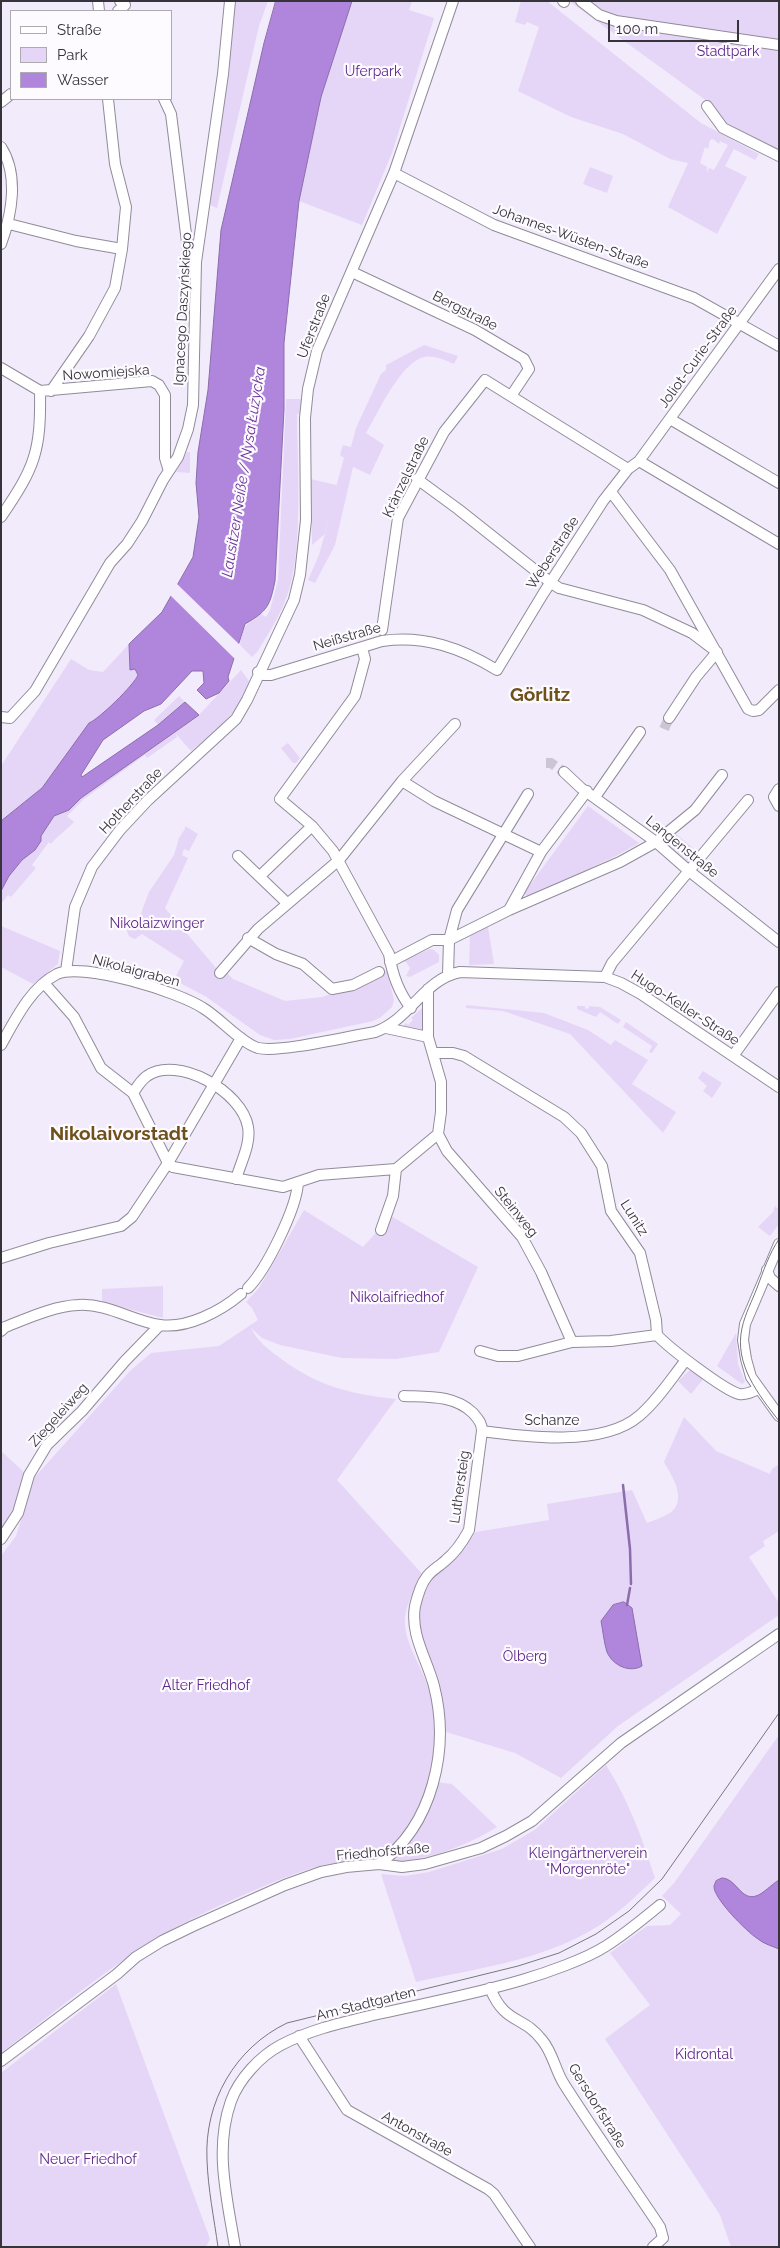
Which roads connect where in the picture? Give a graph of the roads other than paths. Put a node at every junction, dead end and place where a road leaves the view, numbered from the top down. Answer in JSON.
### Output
{"nodes":[{"id":1,"x":230,"y":1,"type":"edge"},
{"id":2,"x":453,"y":1,"type":"edge"},
{"id":3,"x":581,"y":1,"type":"edge"},
{"id":4,"x":779,"y":45,"type":"edge"},
{"id":5,"x":108,"y":100,"type":"edge"},
{"id":6,"x":164,"y":100,"type":"edge"},
{"id":7,"x":707,"y":106,"type":"dead end"},
{"id":8,"x":1,"y":147,"type":"edge"},
{"id":9,"x":779,"y":156,"type":"edge"},
{"id":10,"x":394,"y":173,"type":"junction"},
{"id":11,"x":9,"y":224,"type":"junction"},
{"id":12,"x":1,"y":244,"type":"edge"},
{"id":13,"x":122,"y":249,"type":"junction"},
{"id":14,"x":196,"y":262,"type":"junction"},
{"id":15,"x":779,"y":268,"type":"edge"},
{"id":16,"x":352,"y":272,"type":"junction"},
{"id":17,"x":740,"y":323,"type":"junction"},
{"id":18,"x":779,"y":346,"type":"edge"},
{"id":19,"x":1,"y":368,"type":"edge"},
{"id":20,"x":40,"y":390,"type":"junction"},
{"id":21,"x":51,"y":391,"type":"junction"},
{"id":22,"x":511,"y":396,"type":"junction"},
{"id":23,"x":670,"y":420,"type":"junction"},
{"id":24,"x":640,"y":461,"type":"junction"},
{"id":25,"x":628,"y":469,"type":"junction"},
{"id":26,"x":169,"y":472,"type":"junction"},
{"id":27,"x":417,"y":479,"type":"junction"},
{"id":28,"x":779,"y":483,"type":"edge"},
{"id":29,"x":611,"y":492,"type":"junction"},
{"id":30,"x":1,"y":517,"type":"edge"},
{"id":31,"x":779,"y":544,"type":"edge"},
{"id":32,"x":550,"y":582,"type":"junction"},
{"id":33,"x":382,"y":634,"type":"junction"},
{"id":34,"x":362,"y":648,"type":"junction"},
{"id":35,"x":717,"y":652,"type":"junction"},
{"id":36,"x":499,"y":667,"type":"joint"},
{"id":37,"x":258,"y":672,"type":"junction"},
{"id":38,"x":779,"y":690,"type":"edge"},
{"id":39,"x":1,"y":717,"type":"edge"},
{"id":40,"x":669,"y":718,"type":"tunnel mouth"},
{"id":41,"x":454,"y":724,"type":"dead end"},
{"id":42,"x":640,"y":732,"type":"dead end"},
{"id":43,"x":564,"y":775,"type":"tunnel mouth"},
{"id":44,"x":722,"y":775,"type":"dead end"},
{"id":45,"x":402,"y":781,"type":"junction"},
{"id":46,"x":779,"y":789,"type":"edge"},
{"id":47,"x":528,"y":794,"type":"dead end"},
{"id":48,"x":591,"y":794,"type":"junction"},
{"id":49,"x":748,"y":800,"type":"dead end"},
{"id":50,"x":779,"y":806,"type":"edge"},
{"id":51,"x":312,"y":826,"type":"junction"},
{"id":52,"x":503,"y":833,"type":"junction"},
{"id":53,"x":656,"y":842,"type":"junction"},
{"id":54,"x":541,"y":852,"type":"junction"},
{"id":55,"x":238,"y":856,"type":"dead end"},
{"id":56,"x":339,"y":860,"type":"junction"},
{"id":57,"x":689,"y":871,"type":"junction"},
{"id":58,"x":260,"y":876,"type":"junction"},
{"id":59,"x":287,"y":903,"type":"junction"},
{"id":60,"x":509,"y":910,"type":"junction"},
{"id":61,"x":248,"y":938,"type":"junction"},
{"id":62,"x":449,"y":940,"type":"junction"},
{"id":63,"x":779,"y":942,"type":"edge"},
{"id":64,"x":387,"y":966,"type":"junction"},
{"id":65,"x":66,"y":971,"type":"junction"},
{"id":66,"x":220,"y":973,"type":"dead end"},
{"id":67,"x":448,"y":974,"type":"junction"},
{"id":68,"x":605,"y":978,"type":"junction"},
{"id":69,"x":44,"y":983,"type":"junction"},
{"id":70,"x":428,"y":989,"type":"junction"},
{"id":71,"x":779,"y":992,"type":"edge"},
{"id":72,"x":411,"y":1008,"type":"junction"},
{"id":73,"x":386,"y":1028,"type":"junction"},
{"id":74,"x":428,"y":1037,"type":"junction"},
{"id":75,"x":241,"y":1038,"type":"junction"},
{"id":76,"x":1,"y":1045,"type":"edge"},
{"id":77,"x":434,"y":1053,"type":"junction"},
{"id":78,"x":733,"y":1056,"type":"junction"},
{"id":79,"x":214,"y":1083,"type":"junction"},
{"id":80,"x":779,"y":1087,"type":"edge"},
{"id":81,"x":133,"y":1094,"type":"junction"},
{"id":82,"x":438,"y":1134,"type":"junction"},
{"id":83,"x":168,"y":1163,"type":"junction"},
{"id":84,"x":396,"y":1168,"type":"junction"},
{"id":85,"x":236,"y":1178,"type":"junction"},
{"id":86,"x":298,"y":1182,"type":"junction"},
{"id":87,"x":381,"y":1230,"type":"dead end"},
{"id":88,"x":779,"y":1244,"type":"edge"},
{"id":89,"x":1,"y":1258,"type":"edge"},
{"id":90,"x":767,"y":1270,"type":"junction"},
{"id":91,"x":775,"y":1283,"type":"edge"},
{"id":92,"x":160,"y":1325,"type":"junction"},
{"id":93,"x":2,"y":1328,"type":"edge"},
{"id":94,"x":657,"y":1335,"type":"junction"},
{"id":95,"x":572,"y":1342,"type":"junction"},
{"id":96,"x":480,"y":1351,"type":"dead end"},
{"id":97,"x":686,"y":1360,"type":"junction"},
{"id":98,"x":758,"y":1389,"type":"junction"},
{"id":99,"x":404,"y":1396,"type":"dead end"},
{"id":100,"x":779,"y":1416,"type":"edge"},
{"id":101,"x":482,"y":1431,"type":"junction"},
{"id":102,"x":1,"y":1539,"type":"edge"},
{"id":103,"x":779,"y":1634,"type":"edge"},
{"id":104,"x":379,"y":1864,"type":"junction"},
{"id":105,"x":660,"y":1905,"type":"dead end"},
{"id":106,"x":490,"y":1988,"type":"junction"},
{"id":107,"x":299,"y":2036,"type":"junction"},
{"id":108,"x":1,"y":2061,"type":"edge"},
{"id":109,"x":657,"y":2244,"type":"edge"},
{"id":110,"x":235,"y":2247,"type":"edge"},
{"id":111,"x":530,"y":2247,"type":"edge"}],
"edges":[{"from":1,"to":14,"type":"street","name":"Ignacego Daszyńskiego"},
{"from":2,"to":10,"type":"street","name":"Uferstraße"},
{"from":3,"to":4,"type":"street"},
{"from":5,"to":13,"type":"street"},
{"from":6,"to":14,"type":"street"},
{"from":7,"to":9,"type":"street"},
{"from":8,"to":11,"type":"street"},
{"from":10,"to":16,"type":"street","name":"Uferstraße"},
{"from":10,"to":17,"type":"street","name":"Johannes-Wüsten-Straße"},
{"from":11,"to":12,"type":"street"},
{"from":11,"to":13,"type":"street"},
{"from":13,"to":21,"type":"street"},
{"from":14,"to":26,"type":"street","name":"Ignacego Daszyńskiego"},
{"from":15,"to":17,"type":"street","name":"Joliot-Curie-Straße"},
{"from":16,"to":22,"type":"street","name":"Bergstraße"},
{"from":16,"to":37,"type":"street","name":"Uferstraße"},
{"from":17,"to":18,"type":"street","name":"Johannes-Wüsten-Straße"},
{"from":17,"to":23,"type":"street","name":"Joliot-Curie-Straße"},
{"from":19,"to":20,"type":"street","name":"Nowomiejska"},
{"from":20,"to":21,"type":"street","name":"Nowomiejska"},
{"from":20,"to":30,"type":"street"},
{"from":21,"to":26,"type":"street","name":"Nowomiejska"},
{"from":22,"to":25,"type":"street"},
{"from":22,"to":27,"type":"street","name":"Kränzelstraße"},
{"from":23,"to":24,"type":"street","name":"Joliot-Curie-Straße"},
{"from":23,"to":28,"type":"street"},
{"from":24,"to":25,"type":"street","name":"Weberstraße"},
{"from":24,"to":31,"type":"street"},
{"from":25,"to":29,"type":"street","name":"Weberstraße"},
{"from":26,"to":39,"type":"street","name":"Ignacego Daszyńskiego"},
{"from":27,"to":32,"type":"street"},
{"from":27,"to":33,"type":"street","name":"Kränzelstraße"},
{"from":29,"to":32,"type":"street","name":"Weberstraße"},
{"from":29,"to":35,"type":"street"},
{"from":32,"to":35,"type":"street"},
{"from":32,"to":36,"type":"street","name":"Weberstraße"},
{"from":33,"to":34,"type":"street","name":"Neißstraße"},
{"from":33,"to":36,"type":"street","name":"Neißstraße"},
{"from":34,"to":37,"type":"street","name":"Neißstraße"},
{"from":34,"to":51,"type":"street"},
{"from":35,"to":38,"type":"street"},
{"from":35,"to":40,"type":"street"},
{"from":37,"to":65,"type":"street","name":"Hotherstraße"},
{"from":41,"to":45,"type":"street"},
{"from":42,"to":48,"type":"street"},
{"from":43,"to":48,"type":"street","name":"Langenstraße"},
{"from":44,"to":53,"type":"street"},
{"from":45,"to":52,"type":"street"},
{"from":45,"to":56,"type":"street"},
{"from":46,"to":50,"type":"street"},
{"from":47,"to":52,"type":"street"},
{"from":48,"to":53,"type":"street","name":"Langenstraße"},
{"from":48,"to":54,"type":"street"},
{"from":49,"to":57,"type":"street"},
{"from":51,"to":56,"type":"street"},
{"from":51,"to":58,"type":"street"},
{"from":52,"to":54,"type":"street"},
{"from":52,"to":62,"type":"street"},
{"from":53,"to":57,"type":"street","name":"Langenstraße"},
{"from":53,"to":60,"type":"street"},
{"from":54,"to":60,"type":"street"},
{"from":55,"to":58,"type":"street"},
{"from":56,"to":59,"type":"street"},
{"from":56,"to":64,"type":"street"},
{"from":57,"to":63,"type":"street","name":"Langenstraße"},
{"from":57,"to":68,"type":"street"},
{"from":58,"to":59,"type":"street"},
{"from":59,"to":61,"type":"street"},
{"from":60,"to":62,"type":"street"},
{"from":61,"to":64,"type":"street"},
{"from":61,"to":66,"type":"street"},
{"from":62,"to":64,"type":"street"},
{"from":62,"to":67,"type":"street"},
{"from":64,"to":72,"type":"street"},
{"from":65,"to":69,"type":"street"},
{"from":65,"to":75,"type":"street","name":"Nikolaigraben"},
{"from":67,"to":68,"type":"street","name":"Hugo-Keller-Straße"},
{"from":67,"to":70,"type":"street","name":"Nikolaigraben"},
{"from":68,"to":78,"type":"street","name":"Hugo-Keller-Straße"},
{"from":69,"to":76,"type":"street"},
{"from":69,"to":81,"type":"street"},
{"from":70,"to":72,"type":"street","name":"Nikolaigraben"},
{"from":70,"to":74,"type":"street"},
{"from":71,"to":78,"type":"street"},
{"from":72,"to":73,"type":"street","name":"Nikolaigraben"},
{"from":73,"to":74,"type":"street","name":"Nikolaigraben"},
{"from":73,"to":75,"type":"street","name":"Nikolaigraben"},
{"from":74,"to":77,"type":"street"},
{"from":75,"to":79,"type":"street"},
{"from":77,"to":82,"type":"street"},
{"from":77,"to":94,"type":"street","name":"Lunitz"},
{"from":78,"to":80,"type":"street","name":"Hugo-Keller-Straße"},
{"from":79,"to":81,"type":"street"},
{"from":79,"to":83,"type":"street"},
{"from":79,"to":85,"type":"street"},
{"from":81,"to":83,"type":"street"},
{"from":82,"to":84,"type":"street"},
{"from":82,"to":95,"type":"street","name":"Steinweg"},
{"from":83,"to":85,"type":"street"},
{"from":83,"to":89,"type":"street"},
{"from":84,"to":86,"type":"street"},
{"from":84,"to":87,"type":"street"},
{"from":85,"to":86,"type":"street"},
{"from":86,"to":92,"type":"street"},
{"from":88,"to":90,"type":"street"},
{"from":90,"to":91,"type":"street"},
{"from":90,"to":98,"type":"street"},
{"from":92,"to":93,"type":"street"},
{"from":92,"to":102,"type":"street","name":"Ziegeleiweg"},
{"from":94,"to":95,"type":"street"},
{"from":94,"to":97,"type":"street"},
{"from":95,"to":96,"type":"street"},
{"from":97,"to":98,"type":"street"},
{"from":97,"to":101,"type":"street","name":"Schanze"},
{"from":98,"to":100,"type":"street"},
{"from":99,"to":101,"type":"street"},
{"from":101,"to":104,"type":"street","name":"Luthersteig"},
{"from":103,"to":104,"type":"street","name":"Friedhofstraße"},
{"from":104,"to":108,"type":"street","name":"Friedhofstraße"},
{"from":105,"to":106,"type":"street","name":"Am Stadtgarten"},
{"from":106,"to":107,"type":"street","name":"Am Stadtgarten"},
{"from":106,"to":109,"type":"street","name":"Gersdorfstraße"},
{"from":107,"to":110,"type":"street","name":"Am Stadtgarten"},
{"from":107,"to":111,"type":"street","name":"Antonstraße"}]}
